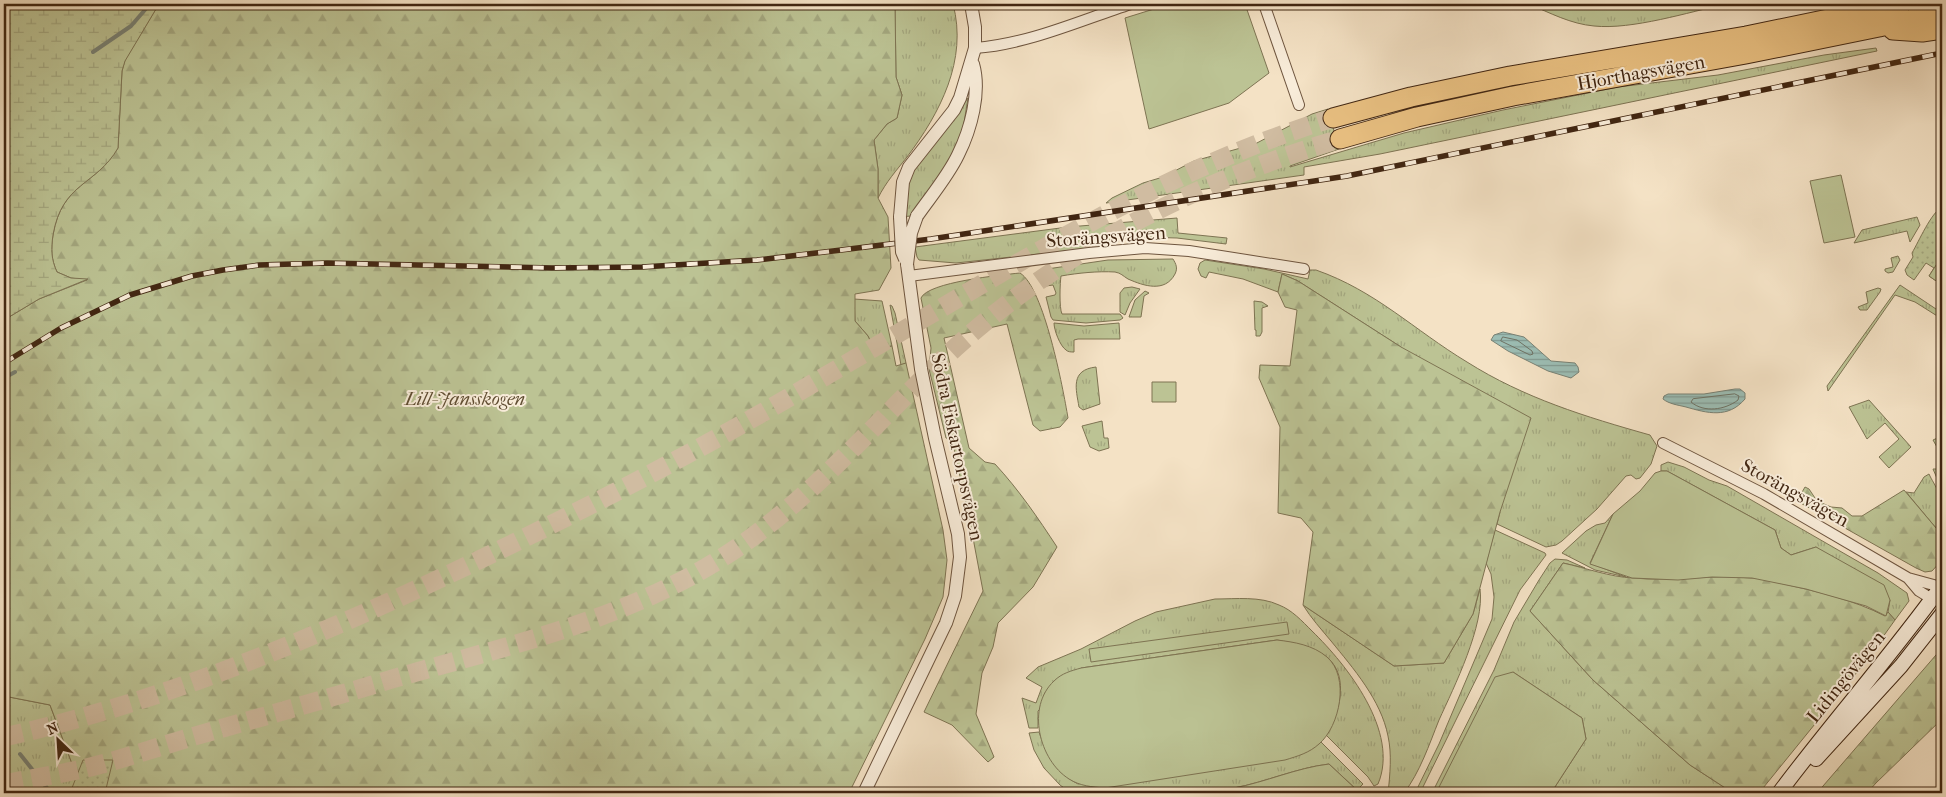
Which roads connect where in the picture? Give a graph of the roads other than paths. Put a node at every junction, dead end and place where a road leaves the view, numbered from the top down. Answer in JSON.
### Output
{"nodes":[{"id":1,"x":971,"y":4,"type":"edge"},
{"id":2,"x":1131,"y":4,"type":"edge"},
{"id":3,"x":1264,"y":4,"type":"edge"},
{"id":4,"x":1901,"y":4,"type":"edge"},
{"id":5,"x":1110,"y":7,"type":"edge"},
{"id":6,"x":1942,"y":12,"type":"edge"},
{"id":7,"x":1883,"y":13,"type":"edge"},
{"id":8,"x":1942,"y":29,"type":"edge"},
{"id":9,"x":975,"y":48,"type":"junction"},
{"id":10,"x":972,"y":62,"type":"junction"},
{"id":11,"x":1299,"y":106,"type":"dead end"},
{"id":12,"x":1333,"y":118,"type":"tunnel mouth"},
{"id":13,"x":1340,"y":139,"type":"tunnel mouth"},
{"id":14,"x":1304,"y":269,"type":"dead end"},
{"id":15,"x":908,"y":270,"type":"junction"},
{"id":16,"x":1663,"y":443,"type":"dead end"},
{"id":17,"x":1908,"y":578,"type":"junction"},
{"id":18,"x":1942,"y":586,"type":"edge"},
{"id":19,"x":1937,"y":601,"type":"edge"},
{"id":20,"x":1942,"y":614,"type":"edge"},
{"id":21,"x":864,"y":793,"type":"edge"},
{"id":22,"x":1779,"y":793,"type":"edge"},
{"id":23,"x":1790,"y":793,"type":"edge"}],
"edges":[{"from":1,"to":9,"type":"street"},
{"from":2,"to":5,"type":"street"},
{"from":3,"to":11,"type":"street"},
{"from":4,"to":7,"type":"highway","name":"Hjorthagsvägen"},
{"from":5,"to":9,"type":"street"},
{"from":6,"to":7,"type":"highway","name":"Hjorthagsvägen"},
{"from":7,"to":8,"type":"highway"},
{"from":7,"to":12,"type":"highway","name":"Hjorthagsvägen"},
{"from":7,"to":13,"type":"highway","name":"Hjorthagsvägen"},
{"from":9,"to":10,"type":"street"},
{"from":10,"to":15,"type":"street","bridge":true},
{"from":10,"to":15,"type":"street","bridge":true},
{"from":14,"to":15,"type":"street","name":"Storängsvägen"},
{"from":15,"to":21,"type":"street","name":"Södra Fiskartorpsvägen"},
{"from":16,"to":17,"type":"street","name":"Storängsvägen"},
{"from":17,"to":18,"type":"street","name":"Storängsvägen"},
{"from":17,"to":19,"type":"street","name":"Storängsvägen"},
{"from":18,"to":19,"type":"main road","name":"Lidingövägen"},
{"from":19,"to":22,"type":"main road","name":"Lidingövägen"},
{"from":20,"to":23,"type":"main road","name":"Lidingövägen"}]}
